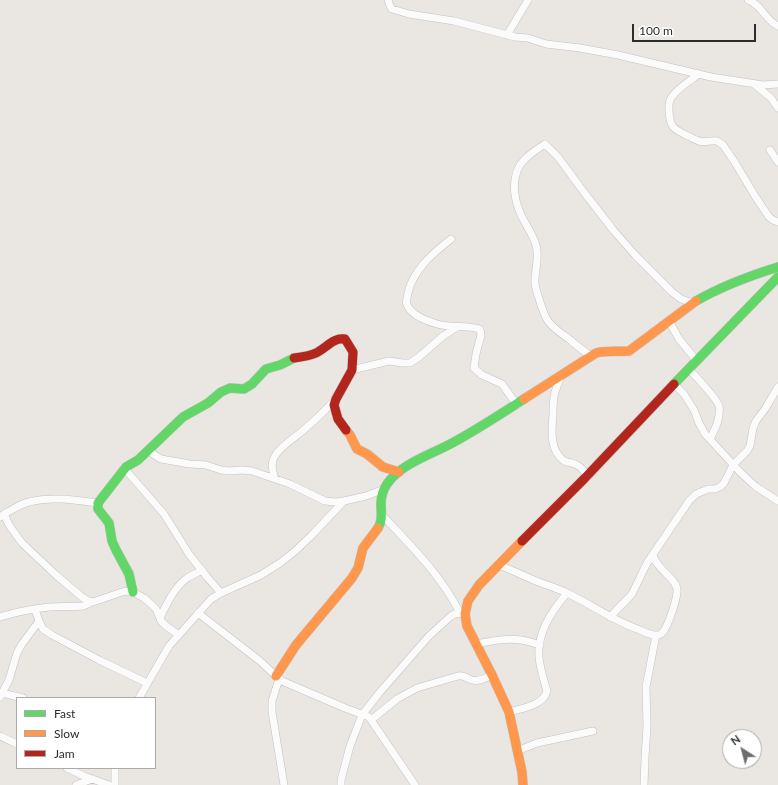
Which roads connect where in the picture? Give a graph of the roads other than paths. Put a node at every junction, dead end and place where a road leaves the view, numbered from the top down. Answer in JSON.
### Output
{"nodes":[{"id":1,"x":388,"y":0,"type":"edge"},
{"id":2,"x":528,"y":0,"type":"edge"},
{"id":3,"x":748,"y":0,"type":"edge"},
{"id":4,"x":778,"y":26,"type":"edge"},
{"id":5,"x":507,"y":35,"type":"junction"},
{"id":6,"x":699,"y":74,"type":"junction"},
{"id":7,"x":753,"y":83,"type":"junction"},
{"id":8,"x":778,"y":84,"type":"edge"},
{"id":9,"x":778,"y":108,"type":"edge"},
{"id":10,"x":770,"y":150,"type":"dead end"},
{"id":11,"x":778,"y":162,"type":"edge"},
{"id":12,"x":778,"y":222,"type":"edge"},
{"id":13,"x":451,"y":238,"type":"dead end"},
{"id":14,"x":778,"y":267,"type":"edge"},
{"id":15,"x":778,"y":277,"type":"edge"},
{"id":16,"x":693,"y":303,"type":"junction"},
{"id":17,"x":669,"y":321,"type":"junction"},
{"id":18,"x":457,"y":327,"type":"junction"},
{"id":19,"x":591,"y":356,"type":"junction"},
{"id":20,"x":696,"y":362,"type":"junction"},
{"id":21,"x":689,"y":369,"type":"junction"},
{"id":22,"x":352,"y":370,"type":"junction"},
{"id":23,"x":562,"y":375,"type":"junction"},
{"id":24,"x":674,"y":384,"type":"junction"},
{"id":25,"x":778,"y":387,"type":"edge"},
{"id":26,"x":336,"y":399,"type":"junction"},
{"id":27,"x":517,"y":405,"type":"junction"},
{"id":28,"x":710,"y":439,"type":"junction"},
{"id":29,"x":150,"y":450,"type":"junction"},
{"id":30,"x":733,"y":465,"type":"junction"},
{"id":31,"x":124,"y":468,"type":"junction"},
{"id":32,"x":399,"y":472,"type":"junction"},
{"id":33,"x":588,"y":476,"type":"junction"},
{"id":34,"x":275,"y":479,"type":"junction"},
{"id":35,"x":384,"y":489,"type":"junction"},
{"id":36,"x":344,"y":501,"type":"junction"},
{"id":37,"x":778,"y":501,"type":"edge"},
{"id":38,"x":98,"y":503,"type":"junction"},
{"id":39,"x":2,"y":516,"type":"edge"},
{"id":40,"x":383,"y":516,"type":"junction"},
{"id":41,"x":653,"y":555,"type":"junction"},
{"id":42,"x":499,"y":565,"type":"junction"},
{"id":43,"x":202,"y":570,"type":"junction"},
{"id":44,"x":133,"y":592,"type":"junction"},
{"id":45,"x":221,"y":593,"type":"junction"},
{"id":46,"x":567,"y":593,"type":"junction"},
{"id":47,"x":92,"y":602,"type":"junction"},
{"id":48,"x":35,"y":609,"type":"junction"},
{"id":49,"x":198,"y":613,"type":"junction"},
{"id":50,"x":462,"y":613,"type":"junction"},
{"id":51,"x":0,"y":617,"type":"edge"},
{"id":52,"x":610,"y":617,"type":"junction"},
{"id":53,"x":160,"y":618,"type":"junction"},
{"id":54,"x":39,"y":621,"type":"junction"},
{"id":55,"x":179,"y":635,"type":"junction"},
{"id":56,"x":656,"y":635,"type":"junction"},
{"id":57,"x":476,"y":644,"type":"junction"},
{"id":58,"x":540,"y":645,"type":"junction"},
{"id":59,"x":492,"y":675,"type":"junction"},
{"id":60,"x":277,"y":678,"type":"junction"},
{"id":61,"x":147,"y":683,"type":"junction"},
{"id":62,"x":1,"y":695,"type":"edge"},
{"id":63,"x":16,"y":697,"type":"edge"},
{"id":64,"x":140,"y":697,"type":"edge"},
{"id":65,"x":509,"y":712,"type":"junction"},
{"id":66,"x":362,"y":715,"type":"junction"},
{"id":67,"x":371,"y":720,"type":"junction"},
{"id":68,"x":593,"y":731,"type":"dead end"},
{"id":69,"x":0,"y":736,"type":"edge"},
{"id":70,"x":16,"y":744,"type":"edge"},
{"id":71,"x":517,"y":751,"type":"junction"},
{"id":72,"x":69,"y":769,"type":"edge"},
{"id":73,"x":115,"y":769,"type":"edge"},
{"id":74,"x":92,"y":779,"type":"junction"},
{"id":75,"x":76,"y":785,"type":"edge"},
{"id":76,"x":109,"y":785,"type":"edge"},
{"id":77,"x":115,"y":785,"type":"edge"},
{"id":78,"x":284,"y":785,"type":"edge"},
{"id":79,"x":341,"y":785,"type":"edge"},
{"id":80,"x":414,"y":785,"type":"edge"},
{"id":81,"x":523,"y":785,"type":"edge"},
{"id":82,"x":644,"y":785,"type":"edge"}],
"edges":[{"from":1,"to":5,"type":"street"},
{"from":2,"to":5,"type":"street"},
{"from":3,"to":4,"type":"street"},
{"from":5,"to":6,"type":"street"},
{"from":6,"to":7,"type":"street"},
{"from":6,"to":12,"type":"street"},
{"from":7,"to":8,"type":"street"},
{"from":7,"to":9,"type":"street"},
{"from":10,"to":11,"type":"street"},
{"from":13,"to":18,"type":"street"},
{"from":14,"to":16,"type":"street"},
{"from":15,"to":20,"type":"street"},
{"from":16,"to":17,"type":"street"},
{"from":16,"to":19,"type":"street"},
{"from":17,"to":19,"type":"street"},
{"from":17,"to":20,"type":"street"},
{"from":18,"to":22,"type":"street"},
{"from":18,"to":27,"type":"street"},
{"from":19,"to":23,"type":"street"},
{"from":20,"to":21,"type":"street"},
{"from":21,"to":24,"type":"street"},
{"from":21,"to":28,"type":"street"},
{"from":22,"to":26,"type":"street"},
{"from":22,"to":29,"type":"street"},
{"from":23,"to":27,"type":"street"},
{"from":23,"to":33,"type":"street"},
{"from":24,"to":28,"type":"street"},
{"from":24,"to":33,"type":"street"},
{"from":25,"to":30,"type":"street"},
{"from":26,"to":32,"type":"street"},
{"from":26,"to":34,"type":"street"},
{"from":27,"to":32,"type":"street"},
{"from":28,"to":30,"type":"street"},
{"from":29,"to":31,"type":"street"},
{"from":29,"to":34,"type":"street"},
{"from":30,"to":37,"type":"street"},
{"from":30,"to":41,"type":"street"},
{"from":31,"to":38,"type":"street"},
{"from":31,"to":43,"type":"street"},
{"from":32,"to":35,"type":"street"},
{"from":33,"to":42,"type":"street"},
{"from":34,"to":36,"type":"street"},
{"from":35,"to":36,"type":"street"},
{"from":35,"to":40,"type":"street"},
{"from":36,"to":45,"type":"street"},
{"from":38,"to":39,"type":"street"},
{"from":38,"to":44,"type":"street"},
{"from":39,"to":47,"type":"street"},
{"from":40,"to":50,"type":"street"},
{"from":40,"to":60,"type":"street"},
{"from":41,"to":52,"type":"street"},
{"from":41,"to":56,"type":"street"},
{"from":42,"to":46,"type":"street"},
{"from":42,"to":50,"type":"street"},
{"from":43,"to":45,"type":"street"},
{"from":43,"to":53,"type":"street"},
{"from":44,"to":47,"type":"street"},
{"from":44,"to":53,"type":"street"},
{"from":45,"to":49,"type":"street"},
{"from":46,"to":52,"type":"street"},
{"from":46,"to":58,"type":"street"},
{"from":47,"to":48,"type":"street"},
{"from":48,"to":51,"type":"street"},
{"from":48,"to":54,"type":"street"},
{"from":49,"to":55,"type":"street"},
{"from":49,"to":60,"type":"street"},
{"from":50,"to":57,"type":"street"},
{"from":50,"to":66,"type":"street"},
{"from":52,"to":56,"type":"street"},
{"from":53,"to":55,"type":"street"},
{"from":54,"to":61,"type":"street"},
{"from":54,"to":62,"type":"street"},
{"from":55,"to":61,"type":"street"},
{"from":56,"to":82,"type":"street"},
{"from":57,"to":58,"type":"street"},
{"from":57,"to":59,"type":"street"},
{"from":58,"to":65,"type":"street"},
{"from":59,"to":65,"type":"street"},
{"from":59,"to":67,"type":"street"},
{"from":60,"to":66,"type":"street"},
{"from":60,"to":78,"type":"street"},
{"from":61,"to":64,"type":"street"},
{"from":62,"to":63,"type":"street"},
{"from":65,"to":71,"type":"street"},
{"from":66,"to":67,"type":"street"},
{"from":66,"to":79,"type":"street"},
{"from":67,"to":80,"type":"street"},
{"from":68,"to":71,"type":"street"},
{"from":69,"to":70,"type":"street"},
{"from":71,"to":81,"type":"street"},
{"from":72,"to":74,"type":"street"},
{"from":73,"to":77,"type":"street"},
{"from":74,"to":75,"type":"street"},
{"from":74,"to":76,"type":"street"}]}
